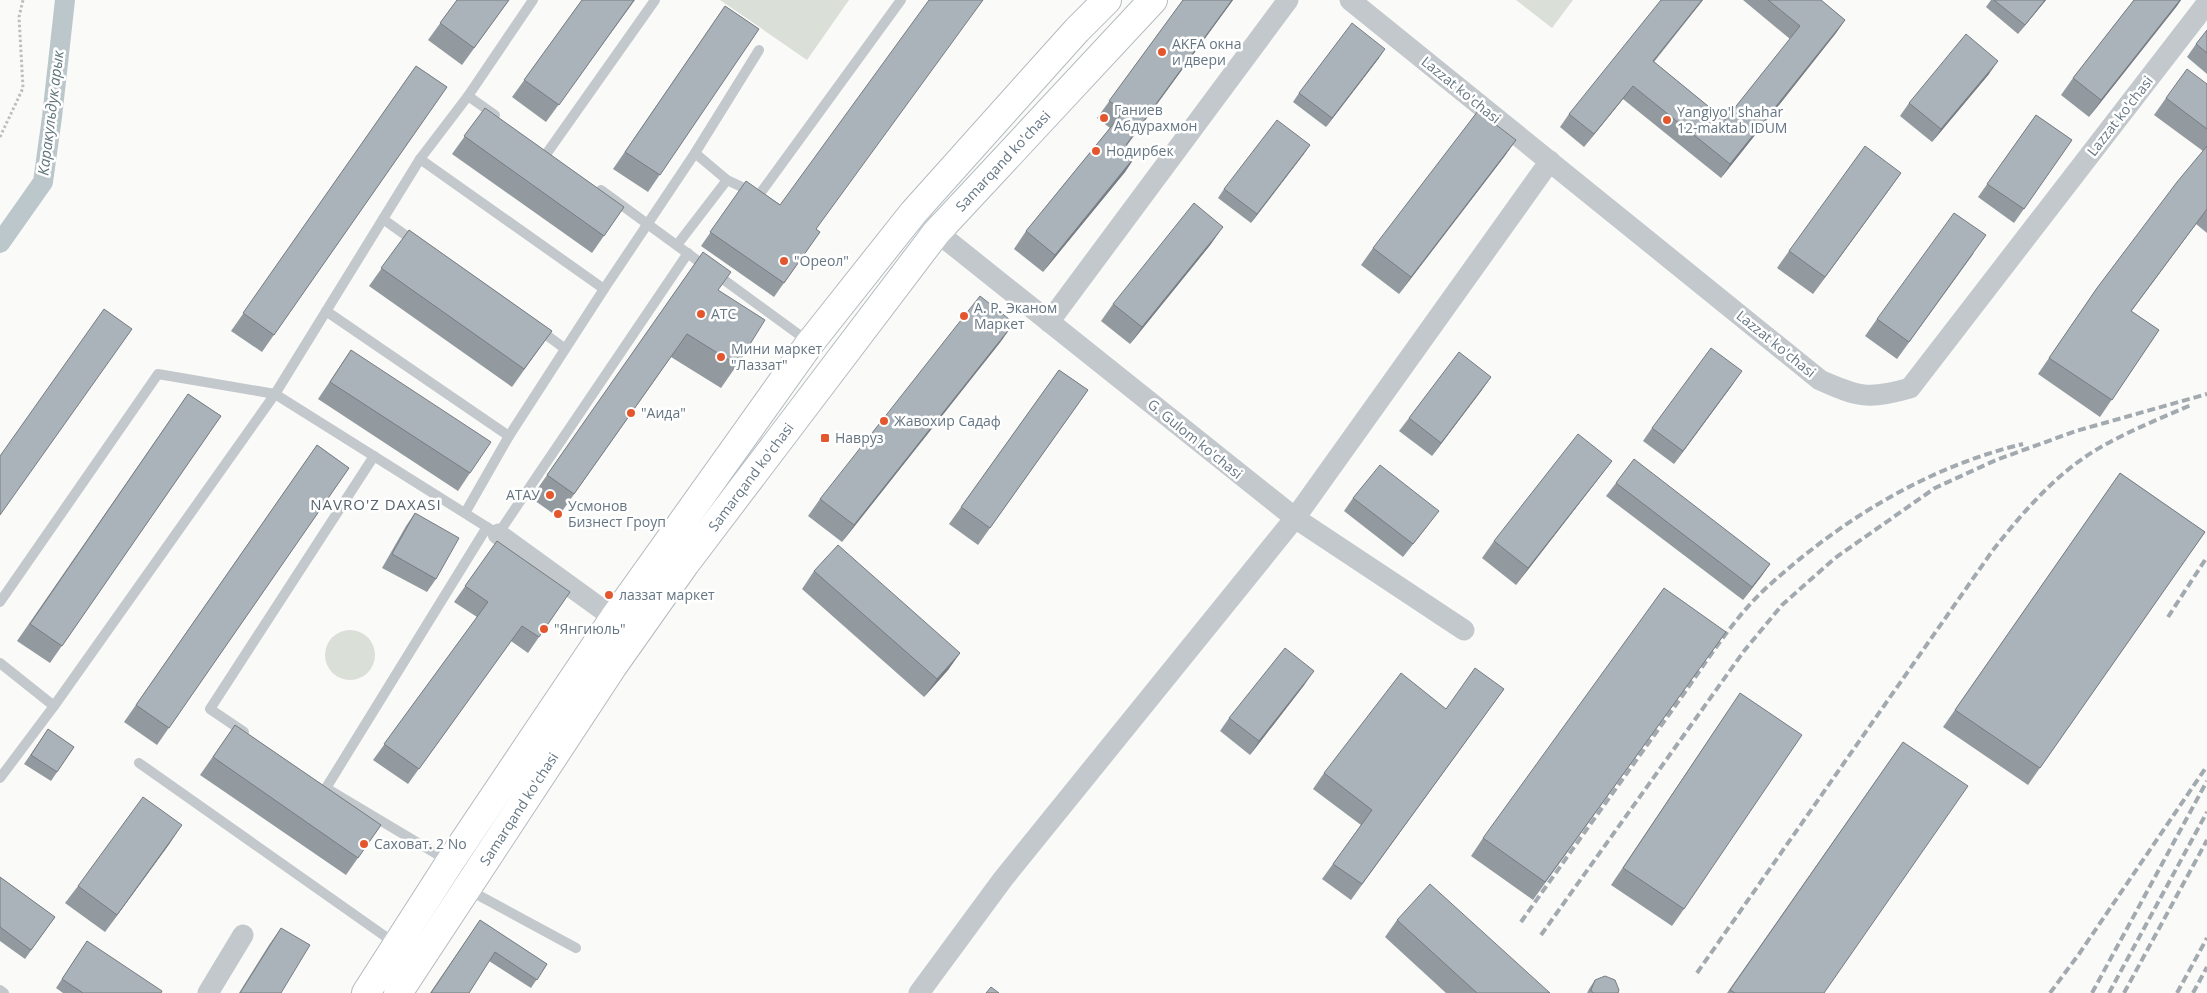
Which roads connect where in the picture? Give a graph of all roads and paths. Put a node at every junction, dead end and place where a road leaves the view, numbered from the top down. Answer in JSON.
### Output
{"nodes":[{"id":1,"x":23,"y":0,"type":"edge"},
{"id":2,"x":533,"y":0,"type":"edge"},
{"id":3,"x":656,"y":0,"type":"edge"},
{"id":4,"x":901,"y":0,"type":"edge"},
{"id":5,"x":1107,"y":0,"type":"edge"},
{"id":6,"x":1153,"y":0,"type":"edge"},
{"id":7,"x":1288,"y":0,"type":"edge"},
{"id":8,"x":1350,"y":0,"type":"edge"},
{"id":9,"x":2207,"y":3,"type":"edge"},
{"id":10,"x":759,"y":50,"type":"edge"},
{"id":11,"x":468,"y":96,"type":"junction"},
{"id":12,"x":508,"y":124,"type":"edge"},
{"id":13,"x":0,"y":136,"type":"edge"},
{"id":14,"x":547,"y":153,"type":"edge"},
{"id":15,"x":695,"y":153,"type":"junction"},
{"id":16,"x":420,"y":158,"type":"junction"},
{"id":17,"x":1550,"y":161,"type":"junction"},
{"id":18,"x":728,"y":180,"type":"junction"},
{"id":19,"x":593,"y":185,"type":"edge"},
{"id":20,"x":913,"y":214,"type":"junction"},
{"id":21,"x":383,"y":219,"type":"junction"},
{"id":22,"x":647,"y":222,"type":"junction"},
{"id":23,"x":936,"y":233,"type":"junction"},
{"id":24,"x":677,"y":245,"type":"junction"},
{"id":25,"x":422,"y":247,"type":"edge"},
{"id":26,"x":688,"y":253,"type":"junction"},
{"id":27,"x":604,"y":289,"type":"junction"},
{"id":28,"x":326,"y":310,"type":"junction"},
{"id":29,"x":525,"y":320,"type":"edge"},
{"id":30,"x":1049,"y":322,"type":"junction"},
{"id":31,"x":810,"y":343,"type":"junction"},
{"id":32,"x":564,"y":348,"type":"junction"},
{"id":33,"x":275,"y":394,"type":"junction"},
{"id":34,"x":510,"y":436,"type":"junction"},
{"id":35,"x":374,"y":456,"type":"junction"},
{"id":36,"x":465,"y":513,"type":"junction"},
{"id":37,"x":1295,"y":518,"type":"junction"},
{"id":38,"x":492,"y":530,"type":"junction"},
{"id":39,"x":0,"y":602,"type":"edge"},
{"id":40,"x":614,"y":618,"type":"junction"},
{"id":41,"x":1464,"y":630,"type":"dead end"},
{"id":42,"x":0,"y":663,"type":"edge"},
{"id":43,"x":54,"y":706,"type":"junction"},
{"id":44,"x":256,"y":740,"type":"edge"},
{"id":45,"x":139,"y":763,"type":"dead end"},
{"id":46,"x":0,"y":778,"type":"edge"},
{"id":47,"x":450,"y":862,"type":"junction"},
{"id":48,"x":467,"y":889,"type":"junction"},
{"id":49,"x":243,"y":935,"type":"dead end"},
{"id":50,"x":396,"y":944,"type":"junction"},
{"id":51,"x":576,"y":948,"type":"dead end"},
{"id":52,"x":0,"y":990,"type":"edge"},
{"id":53,"x":4,"y":993,"type":"edge"},
{"id":54,"x":208,"y":993,"type":"edge"},
{"id":55,"x":366,"y":993,"type":"edge"},
{"id":56,"x":398,"y":993,"type":"edge"},
{"id":57,"x":919,"y":993,"type":"edge"}],
"edges":[{"from":1,"to":13,"type":"path"},
{"from":2,"to":11,"type":"lane"},
{"from":3,"to":14,"type":"lane"},
{"from":4,"to":18,"type":"lane"},
{"from":5,"to":20,"type":"main road","name":"Samarqand ko'chasi"},
{"from":6,"to":23,"type":"main road","name":"Samarqand ko'chasi"},
{"from":7,"to":30,"type":"street"},
{"from":8,"to":17,"type":"street","name":"Lazzat ko'chasi"},
{"from":9,"to":17,"type":"street","name":"Lazzat ko'chasi"},
{"from":10,"to":15,"type":"lane"},
{"from":11,"to":12,"type":"lane"},
{"from":11,"to":16,"type":"lane"},
{"from":15,"to":18,"type":"lane"},
{"from":15,"to":22,"type":"lane"},
{"from":16,"to":21,"type":"lane"},
{"from":16,"to":27,"type":"lane"},
{"from":17,"to":37,"type":"street"},
{"from":18,"to":24,"type":"lane"},
{"from":19,"to":22,"type":"lane"},
{"from":20,"to":23,"type":"street","name":"G. Gulom ko'chasi"},
{"from":20,"to":31,"type":"main road","name":"Samarqand ko'chasi"},
{"from":21,"to":25,"type":"lane"},
{"from":21,"to":28,"type":"lane"},
{"from":22,"to":24,"type":"lane"},
{"from":22,"to":27,"type":"lane"},
{"from":23,"to":30,"type":"street","name":"G. Gulom ko'chasi"},
{"from":23,"to":48,"type":"main road","name":"Samarqand ko'chasi"},
{"from":24,"to":26,"type":"lane"},
{"from":26,"to":31,"type":"lane"},
{"from":26,"to":38,"type":"lane"},
{"from":27,"to":32,"type":"lane"},
{"from":28,"to":33,"type":"lane"},
{"from":28,"to":34,"type":"lane"},
{"from":29,"to":32,"type":"lane"},
{"from":30,"to":37,"type":"street","name":"G. Gulom ko'chasi"},
{"from":31,"to":40,"type":"main road","name":"Samarqand ko'chasi"},
{"from":32,"to":34,"type":"lane"},
{"from":33,"to":35,"type":"lane"},
{"from":33,"to":39,"type":"lane"},
{"from":33,"to":43,"type":"lane"},
{"from":34,"to":36,"type":"lane"},
{"from":35,"to":36,"type":"lane"},
{"from":35,"to":44,"type":"lane"},
{"from":36,"to":38,"type":"lane"},
{"from":37,"to":41,"type":"street","name":"G. Gulom ko'chasi"},
{"from":37,"to":57,"type":"street"},
{"from":38,"to":40,"type":"street"},
{"from":38,"to":47,"type":"lane"},
{"from":40,"to":47,"type":"main road","name":"Samarqand ko'chasi"},
{"from":42,"to":43,"type":"lane"},
{"from":43,"to":46,"type":"lane"},
{"from":45,"to":50,"type":"lane"},
{"from":47,"to":50,"type":"main road","name":"Samarqand ko'chasi"},
{"from":48,"to":51,"type":"lane"},
{"from":48,"to":56,"type":"main road","name":"Samarqand ko'chasi"},
{"from":49,"to":54,"type":"street"},
{"from":50,"to":55,"type":"main road","name":"Samarqand ko'chasi"},
{"from":52,"to":53,"type":"lane"}]}
